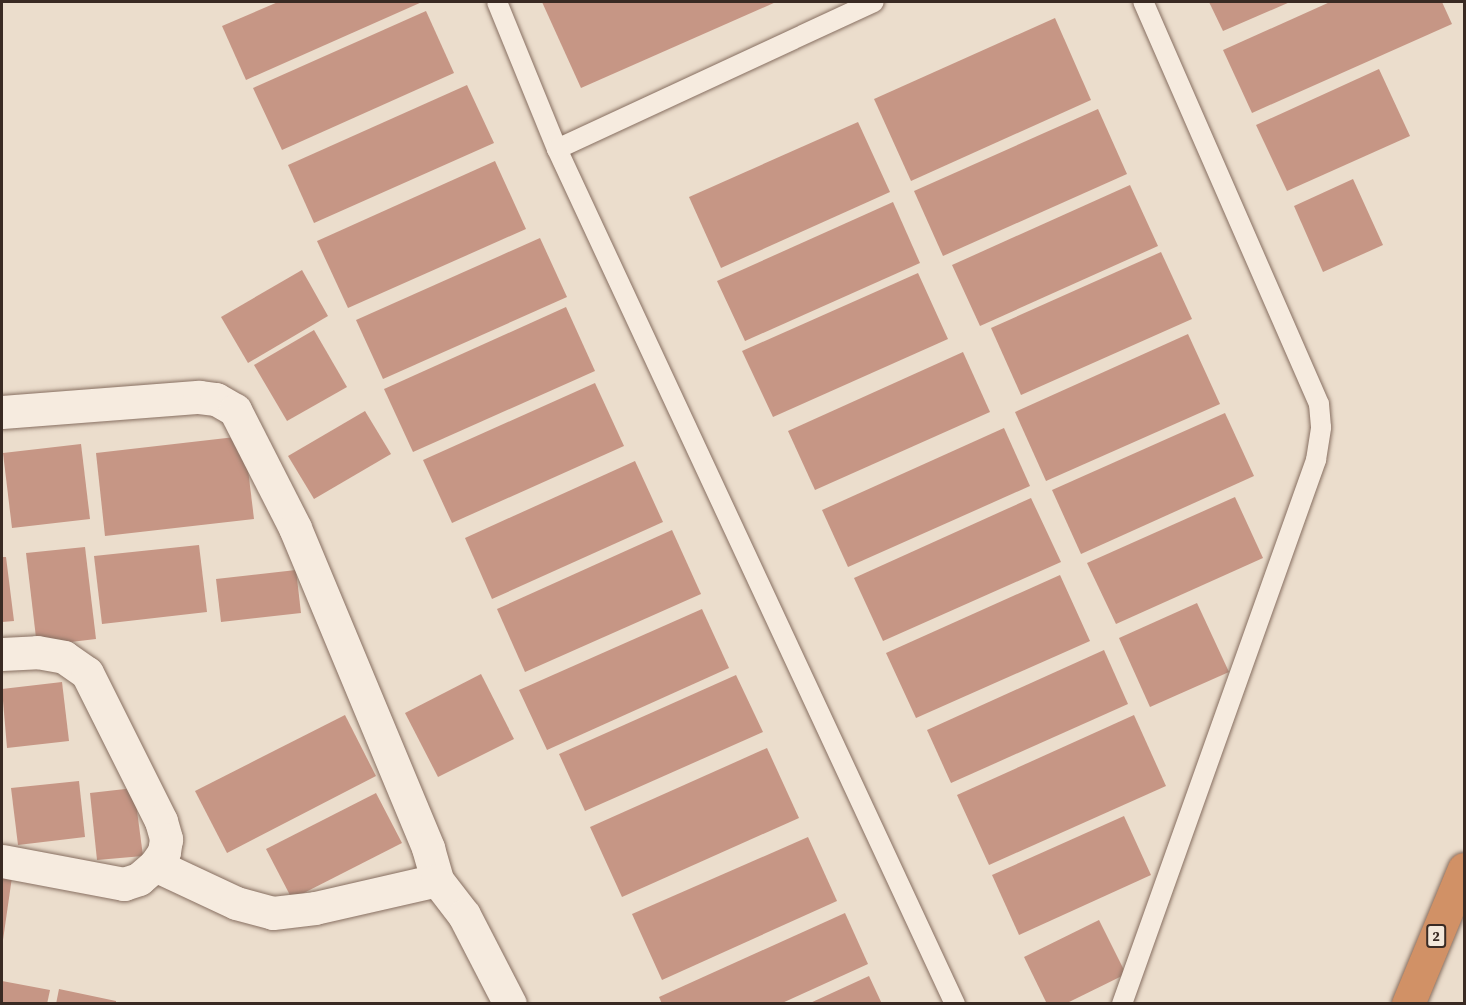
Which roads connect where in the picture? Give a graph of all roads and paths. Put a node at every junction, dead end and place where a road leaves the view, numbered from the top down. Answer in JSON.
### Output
{"nodes":[{"id":1,"x":496,"y":2,"type":"edge"},
{"id":2,"x":873,"y":2,"type":"edge"},
{"id":3,"x":1143,"y":2,"type":"edge"},
{"id":4,"x":557,"y":148,"type":"junction"},
{"id":5,"x":2,"y":412,"type":"edge"},
{"id":6,"x":2,"y":654,"type":"edge"},
{"id":7,"x":2,"y":861,"type":"edge"},
{"id":8,"x":155,"y":865,"type":"junction"},
{"id":9,"x":1464,"y":869,"type":"edge"},
{"id":10,"x":437,"y":880,"type":"junction"},
{"id":11,"x":510,"y":1004,"type":"edge"},
{"id":12,"x":956,"y":1004,"type":"edge"},
{"id":13,"x":1122,"y":1004,"type":"edge"},
{"id":14,"x":1408,"y":1004,"type":"edge"}],
"edges":[{"from":1,"to":4,"type":"lane"},
{"from":2,"to":4,"type":"lane"},
{"from":3,"to":13,"type":"lane"},
{"from":4,"to":12,"type":"lane"},
{"from":5,"to":10,"type":"street"},
{"from":6,"to":8,"type":"street"},
{"from":7,"to":8,"type":"street"},
{"from":8,"to":10,"type":"street"},
{"from":9,"to":14,"type":"highway","number":"2"},
{"from":10,"to":11,"type":"street"}]}
